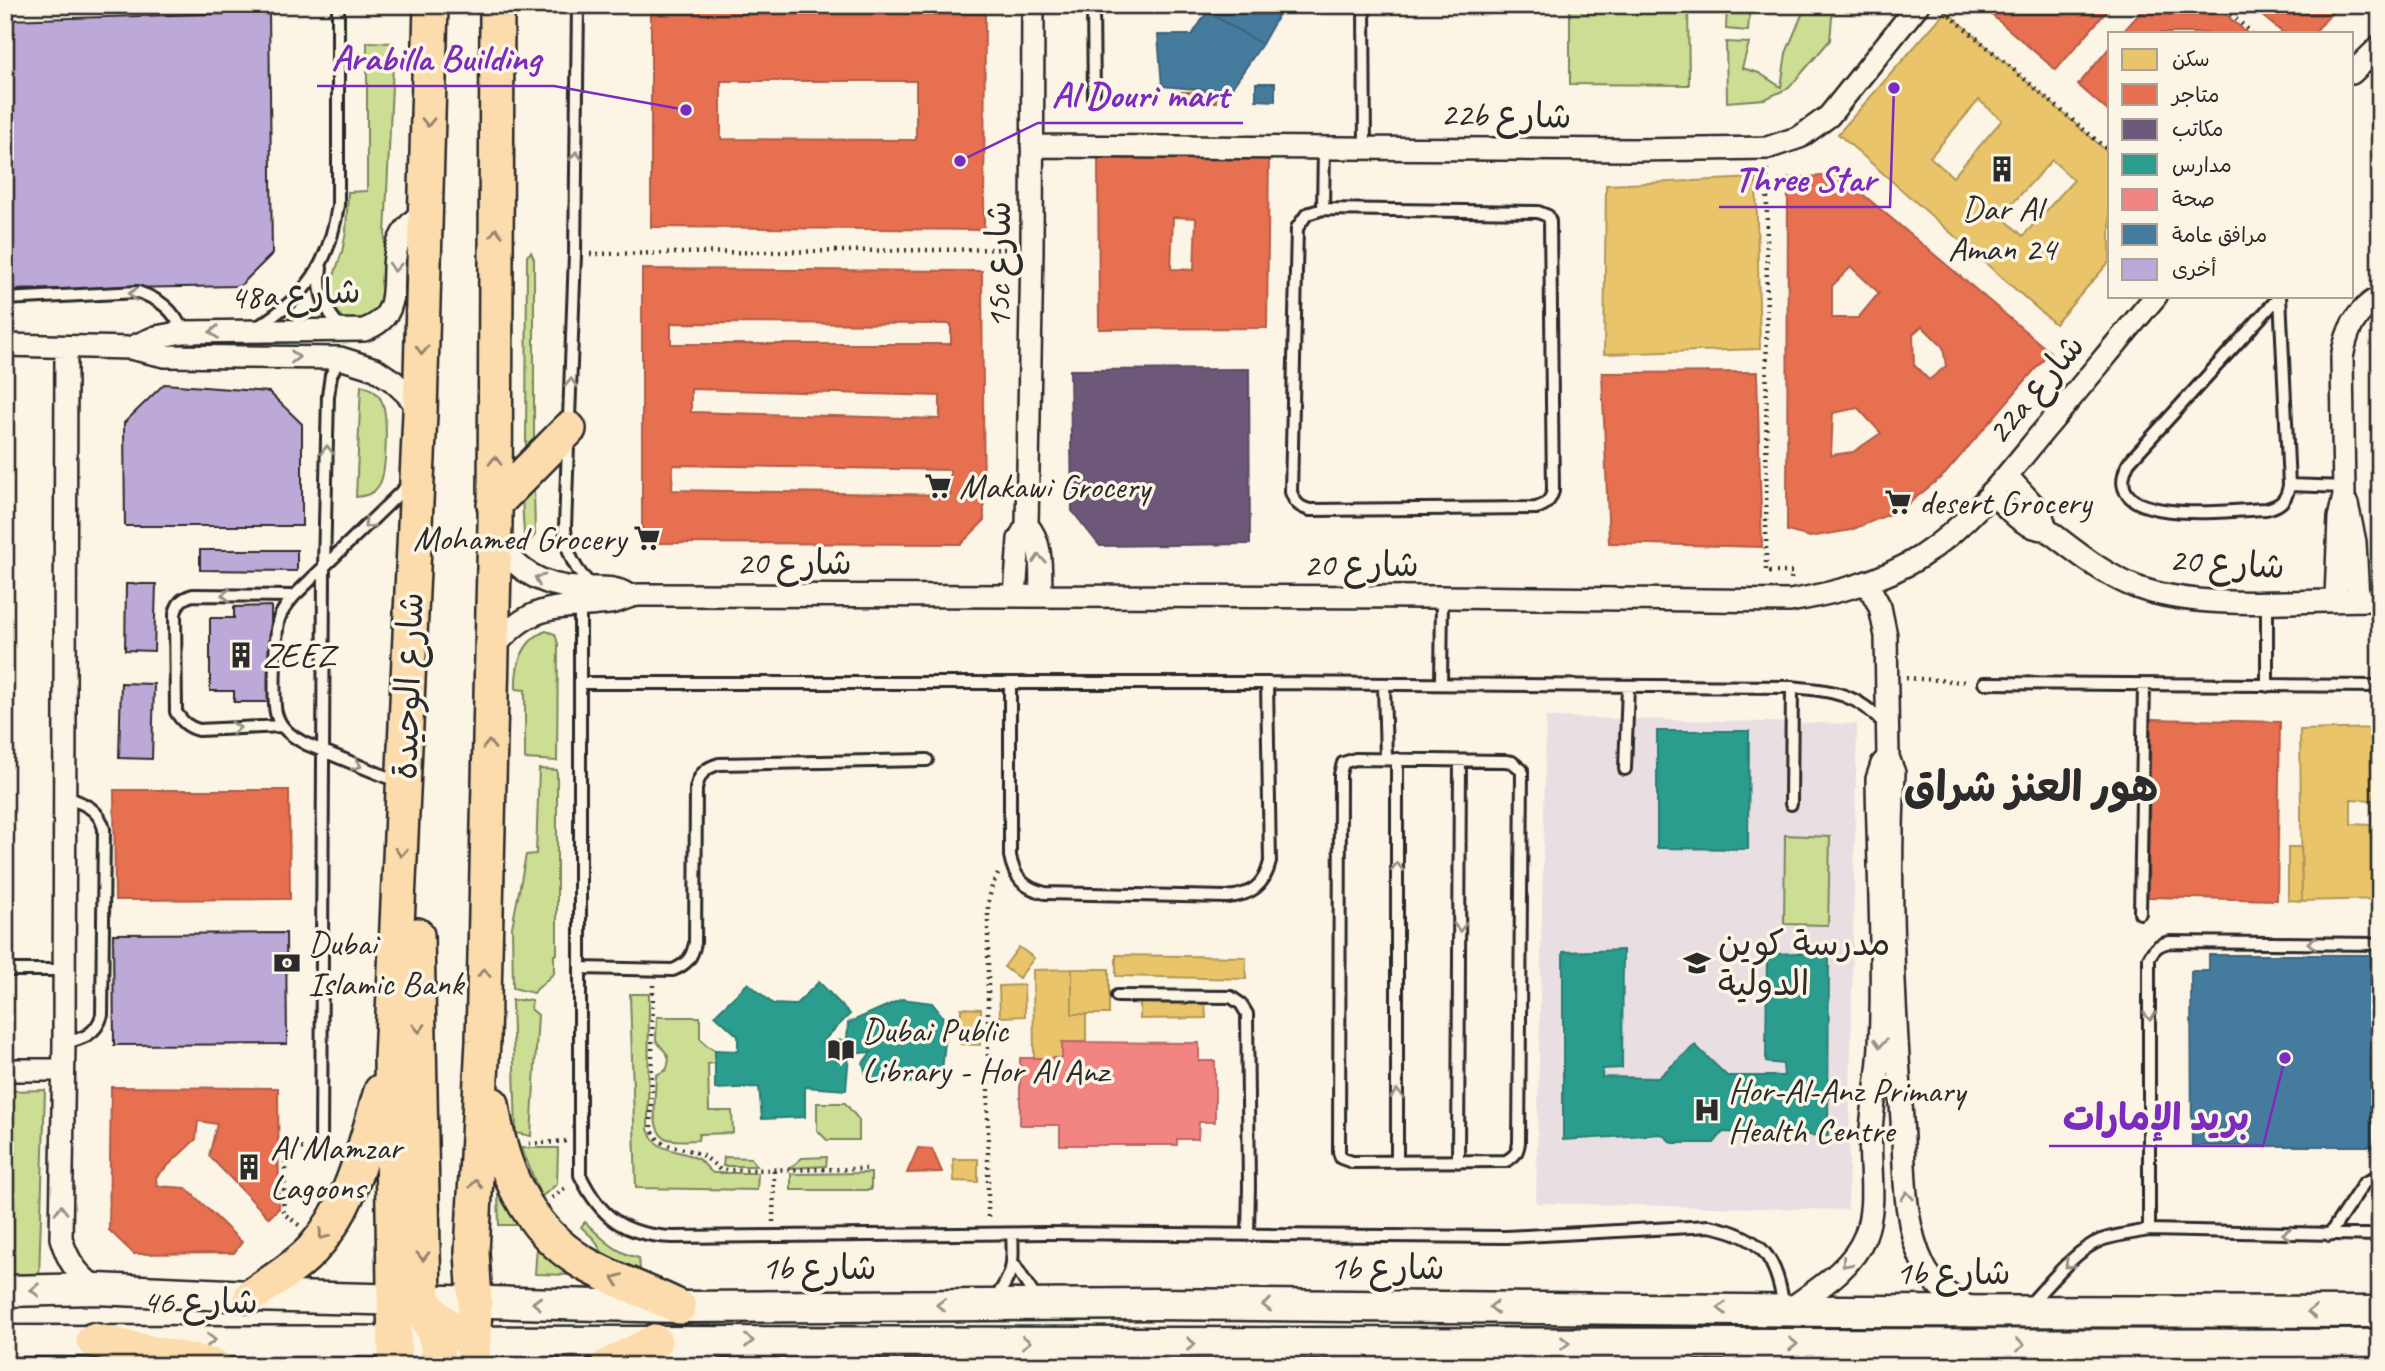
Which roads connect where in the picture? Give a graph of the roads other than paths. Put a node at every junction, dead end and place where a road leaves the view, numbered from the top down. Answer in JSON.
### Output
{"nodes":[{"id":1,"x":338,"y":5,"type":"edge"},
{"id":2,"x":431,"y":5,"type":"edge"},
{"id":3,"x":497,"y":5,"type":"edge"},
{"id":4,"x":578,"y":5,"type":"edge"},
{"id":5,"x":1033,"y":5,"type":"edge"},
{"id":6,"x":1093,"y":5,"type":"edge"},
{"id":7,"x":1364,"y":5,"type":"edge"},
{"id":8,"x":1918,"y":5,"type":"edge"},
{"id":9,"x":2380,"y":46,"type":"edge"},
{"id":10,"x":2354,"y":71,"type":"edge"},
{"id":11,"x":1094,"y":99,"type":"dead end"},
{"id":12,"x":1032,"y":146,"type":"junction"},
{"id":13,"x":1324,"y":147,"type":"junction"},
{"id":14,"x":1365,"y":147,"type":"junction"},
{"id":15,"x":1323,"y":209,"type":"junction"},
{"id":16,"x":426,"y":210,"type":"junction"},
{"id":17,"x":322,"y":265,"type":"junction"},
{"id":18,"x":2154,"y":298,"type":"edge"},
{"id":19,"x":2278,"y":298,"type":"edge"},
{"id":20,"x":2280,"y":298,"type":"edge"},
{"id":21,"x":2380,"y":298,"type":"edge"},
{"id":22,"x":5,"y":299,"type":"edge"},
{"id":23,"x":343,"y":330,"type":"junction"},
{"id":24,"x":250,"y":331,"type":"junction"},
{"id":25,"x":183,"y":332,"type":"junction"},
{"id":26,"x":5,"y":345,"type":"edge"},
{"id":27,"x":66,"y":347,"type":"junction"},
{"id":28,"x":130,"y":348,"type":"junction"},
{"id":29,"x":340,"y":358,"type":"junction"},
{"id":30,"x":420,"y":413,"type":"junction"},
{"id":31,"x":569,"y":429,"type":"junction"},
{"id":32,"x":2007,"y":475,"type":"junction"},
{"id":33,"x":417,"y":476,"type":"junction"},
{"id":34,"x":2289,"y":485,"type":"junction"},
{"id":35,"x":2345,"y":491,"type":"junction"},
{"id":36,"x":1992,"y":492,"type":"junction"},
{"id":37,"x":494,"y":514,"type":"junction"},
{"id":38,"x":1027,"y":525,"type":"junction"},
{"id":39,"x":2046,"y":529,"type":"junction"},
{"id":40,"x":324,"y":567,"type":"junction"},
{"id":41,"x":1867,"y":583,"type":"junction"},
{"id":42,"x":595,"y":588,"type":"junction"},
{"id":43,"x":628,"y":595,"type":"junction"},
{"id":44,"x":294,"y":596,"type":"junction"},
{"id":45,"x":1015,"y":596,"type":"junction"},
{"id":46,"x":1041,"y":596,"type":"junction"},
{"id":47,"x":1442,"y":597,"type":"junction"},
{"id":48,"x":2336,"y":599,"type":"junction"},
{"id":49,"x":2358,"y":599,"type":"junction"},
{"id":50,"x":2380,"y":600,"type":"edge"},
{"id":51,"x":2267,"y":601,"type":"junction"},
{"id":52,"x":580,"y":605,"type":"junction"},
{"id":53,"x":490,"y":652,"type":"junction"},
{"id":54,"x":580,"y":683,"type":"junction"},
{"id":55,"x":1268,"y":683,"type":"junction"},
{"id":56,"x":1984,"y":683,"type":"road end"},
{"id":57,"x":1010,"y":684,"type":"junction"},
{"id":58,"x":1441,"y":684,"type":"junction"},
{"id":59,"x":1384,"y":685,"type":"junction"},
{"id":60,"x":1628,"y":685,"type":"junction"},
{"id":61,"x":2144,"y":685,"type":"junction"},
{"id":62,"x":2267,"y":686,"type":"junction"},
{"id":63,"x":2380,"y":686,"type":"edge"},
{"id":64,"x":1792,"y":687,"type":"junction"},
{"id":65,"x":282,"y":726,"type":"junction"},
{"id":66,"x":1888,"y":728,"type":"junction"},
{"id":67,"x":323,"y":751,"type":"junction"},
{"id":68,"x":1888,"y":757,"type":"junction"},
{"id":69,"x":1391,"y":759,"type":"junction"},
{"id":70,"x":927,"y":760,"type":"dead end"},
{"id":71,"x":1460,"y":761,"type":"junction"},
{"id":72,"x":1625,"y":769,"type":"dead end"},
{"id":73,"x":404,"y":784,"type":"junction"},
{"id":74,"x":65,"y":796,"type":"junction"},
{"id":75,"x":1791,"y":804,"type":"dead end"},
{"id":76,"x":399,"y":892,"type":"junction"},
{"id":77,"x":2140,"y":913,"type":"dead end"},
{"id":78,"x":2380,"y":944,"type":"edge"},
{"id":79,"x":580,"y":968,"type":"junction"},
{"id":80,"x":5,"y":970,"type":"edge"},
{"id":81,"x":64,"y":970,"type":"junction"},
{"id":82,"x":1117,"y":996,"type":"dead end"},
{"id":83,"x":483,"y":1041,"type":"junction"},
{"id":84,"x":64,"y":1043,"type":"junction"},
{"id":85,"x":391,"y":1059,"type":"junction"},
{"id":86,"x":5,"y":1070,"type":"edge"},
{"id":87,"x":62,"y":1070,"type":"junction"},
{"id":88,"x":321,"y":1147,"type":"road end"},
{"id":89,"x":1397,"y":1162,"type":"junction"},
{"id":90,"x":1458,"y":1162,"type":"junction"},
{"id":91,"x":2380,"y":1176,"type":"edge"},
{"id":92,"x":2149,"y":1230,"type":"junction"},
{"id":93,"x":1248,"y":1233,"type":"junction"},
{"id":94,"x":1012,"y":1234,"type":"junction"},
{"id":95,"x":2329,"y":1235,"type":"junction"},
{"id":96,"x":2380,"y":1235,"type":"edge"},
{"id":97,"x":1014,"y":1264,"type":"junction"},
{"id":98,"x":97,"y":1289,"type":"junction"},
{"id":99,"x":5,"y":1291,"type":"edge"},
{"id":100,"x":251,"y":1296,"type":"junction"},
{"id":101,"x":409,"y":1300,"type":"junction"},
{"id":102,"x":475,"y":1301,"type":"junction"},
{"id":103,"x":990,"y":1305,"type":"junction"},
{"id":104,"x":1041,"y":1305,"type":"junction"},
{"id":105,"x":679,"y":1307,"type":"junction"},
{"id":106,"x":1787,"y":1309,"type":"junction"},
{"id":107,"x":2023,"y":1310,"type":"junction"},
{"id":108,"x":1975,"y":1311,"type":"junction"},
{"id":109,"x":2380,"y":1312,"type":"edge"},
{"id":110,"x":93,"y":1340,"type":"junction"},
{"id":111,"x":5,"y":1341,"type":"edge"},
{"id":112,"x":668,"y":1341,"type":"junction"},
{"id":113,"x":1374,"y":1342,"type":"junction"},
{"id":114,"x":1122,"y":1343,"type":"junction"},
{"id":115,"x":2380,"y":1345,"type":"edge"},
{"id":116,"x":394,"y":1353,"type":"edge"},
{"id":117,"x":438,"y":1353,"type":"edge"},
{"id":118,"x":473,"y":1353,"type":"edge"},
{"id":119,"x":1256,"y":1355,"type":"edge"},
{"id":120,"x":215,"y":1366,"type":"edge"},
{"id":121,"x":607,"y":1366,"type":"edge"},
{"id":122,"x":725,"y":1366,"type":"edge"},
{"id":123,"x":1096,"y":1366,"type":"edge"},
{"id":124,"x":1410,"y":1366,"type":"edge"}],
"edges":[{"from":1,"to":17,"type":"lane"},
{"from":2,"to":16,"type":"main road","name":"شارع الوحيدة","one_way":true},
{"from":37,"to":3,"type":"main road","one_way":true},
{"from":31,"to":4,"type":"lane","one_way":true},
{"from":5,"to":12,"type":"street","name":"15c شارع"},
{"from":6,"to":11,"type":"lane"},
{"from":7,"to":14,"type":"lane"},
{"from":8,"to":14,"type":"street","name":"22b شارع"},
{"from":9,"to":10,"type":"street"},
{"from":12,"to":13,"type":"street","name":"22b شارع"},
{"from":12,"to":38,"type":"street","name":"15c شارع"},
{"from":13,"to":14,"type":"street","name":"22b شارع"},
{"from":13,"to":15,"type":"lane"},
{"from":15,"to":15,"type":"lane"},
{"from":16,"to":23,"type":"street","name":"48a شارع","one_way":true},
{"from":16,"to":30,"type":"main road","name":"شارع الوحيدة","one_way":true},
{"from":17,"to":23,"type":"lane"},
{"from":17,"to":24,"type":"lane"},
{"from":18,"to":32,"type":"street","name":"22a شارع"},
{"from":19,"to":34,"type":"lane"},
{"from":20,"to":34,"type":"lane"},
{"from":21,"to":35,"type":"street"},
{"from":25,"to":22,"type":"lane","one_way":true},
{"from":23,"to":24,"type":"street","name":"48a شارع"},
{"from":24,"to":25,"type":"street","name":"48a شارع","one_way":true},
{"from":25,"to":28,"type":"street","name":"48a شارع"},
{"from":26,"to":27,"type":"street","name":"48a شارع"},
{"from":27,"to":28,"type":"street","name":"48a شارع"},
{"from":27,"to":74,"type":"street"},
{"from":28,"to":29,"type":"street","name":"48a شارع","one_way":true},
{"from":29,"to":30,"type":"street","name":"48a شارع"},
{"from":40,"to":29,"type":"lane","one_way":true},
{"from":30,"to":33,"type":"main road","name":"شارع الوحيدة"},
{"from":31,"to":37,"type":"main road"},
{"from":31,"to":42,"type":"lane"},
{"from":32,"to":36,"type":"street","name":"22a شارع"},
{"from":32,"to":39,"type":"street","name":"شارع 20"},
{"from":33,"to":40,"type":"lane","one_way":true},
{"from":33,"to":73,"type":"main road","name":"شارع الوحيدة"},
{"from":34,"to":35,"type":"lane"},
{"from":35,"to":48,"type":"street"},
{"from":35,"to":49,"type":"street"},
{"from":36,"to":39,"type":"street","name":"شارع 20"},
{"from":36,"to":41,"type":"street","name":"شارع 20"},
{"from":42,"to":37,"type":"street","name":"شارع 20","one_way":true},
{"from":37,"to":53,"type":"main road"},
{"from":38,"to":45,"type":"street","name":"15c شارع"},
{"from":46,"to":38,"type":"street","name":"15c شارع","one_way":true},
{"from":39,"to":51,"type":"street","name":"شارع 20"},
{"from":40,"to":44,"type":"lane"},
{"from":40,"to":67,"type":"lane"},
{"from":41,"to":47,"type":"street","name":"شارع 20"},
{"from":41,"to":66,"type":"street"},
{"from":42,"to":43,"type":"street","name":"شارع 20"},
{"from":43,"to":45,"type":"street","name":"شارع 20"},
{"from":43,"to":52,"type":"street","name":"شارع 20"},
{"from":44,"to":65,"type":"lane"},
{"from":44,"to":65,"type":"lane","one_way":true},
{"from":45,"to":46,"type":"street","name":"شارع 20"},
{"from":46,"to":47,"type":"street","name":"شارع 20"},
{"from":47,"to":58,"type":"lane"},
{"from":48,"to":49,"type":"street","name":"شارع 20"},
{"from":48,"to":51,"type":"street","name":"شارع 20"},
{"from":49,"to":50,"type":"street","name":"شارع 20"},
{"from":51,"to":62,"type":"lane"},
{"from":52,"to":53,"type":"street","name":"شارع 20"},
{"from":52,"to":54,"type":"lane"},
{"from":83,"to":53,"type":"main road","one_way":true},
{"from":54,"to":57,"type":"lane"},
{"from":54,"to":79,"type":"lane"},
{"from":55,"to":57,"type":"lane"},
{"from":55,"to":57,"type":"lane"},
{"from":55,"to":59,"type":"lane"},
{"from":56,"to":61,"type":"lane"},
{"from":58,"to":59,"type":"lane"},
{"from":58,"to":60,"type":"lane"},
{"from":59,"to":69,"type":"lane"},
{"from":60,"to":64,"type":"lane"},
{"from":60,"to":72,"type":"lane"},
{"from":61,"to":62,"type":"lane"},
{"from":61,"to":77,"type":"lane"},
{"from":62,"to":63,"type":"lane"},
{"from":64,"to":66,"type":"lane"},
{"from":64,"to":75,"type":"lane"},
{"from":65,"to":67,"type":"lane"},
{"from":66,"to":68,"type":"street"},
{"from":67,"to":73,"type":"lane","one_way":true},
{"from":67,"to":88,"type":"lane"},
{"from":68,"to":106,"type":"street","one_way":true},
{"from":108,"to":68,"type":"street","one_way":true},
{"from":69,"to":71,"type":"lane"},
{"from":89,"to":69,"type":"lane","one_way":true},
{"from":69,"to":89,"type":"lane"},
{"from":70,"to":79,"type":"lane"},
{"from":71,"to":90,"type":"lane","one_way":true},
{"from":71,"to":90,"type":"lane"},
{"from":73,"to":76,"type":"main road","name":"شارع الوحيدة","one_way":true},
{"from":74,"to":81,"type":"street"},
{"from":74,"to":84,"type":"lane"},
{"from":76,"to":85,"type":"main road","name":"شارع الوحيدة"},
{"from":76,"to":101,"type":"main road","one_way":true},
{"from":78,"to":92,"type":"lane","one_way":true},
{"from":79,"to":94,"type":"lane"},
{"from":80,"to":81,"type":"lane"},
{"from":81,"to":84,"type":"street"},
{"from":82,"to":93,"type":"lane"},
{"from":102,"to":83,"type":"main road","one_way":true},
{"from":105,"to":83,"type":"main road","one_way":true},
{"from":84,"to":87,"type":"street"},
{"from":85,"to":100,"type":"main road","one_way":true},
{"from":85,"to":101,"type":"main road","name":"شارع الوحيدة"},
{"from":86,"to":87,"type":"street"},
{"from":98,"to":87,"type":"street","one_way":true},
{"from":89,"to":90,"type":"lane"},
{"from":91,"to":95,"type":"lane"},
{"from":95,"to":92,"type":"lane","one_way":true},
{"from":92,"to":107,"type":"lane","one_way":true},
{"from":93,"to":94,"type":"lane"},
{"from":93,"to":106,"type":"lane"},
{"from":94,"to":97,"type":"lane"},
{"from":95,"to":96,"type":"lane"},
{"from":97,"to":103,"type":"lane"},
{"from":97,"to":104,"type":"lane"},
{"from":98,"to":99,"type":"street","name":"شارع 46","one_way":true},
{"from":98,"to":100,"type":"street","name":"شارع 46"},
{"from":100,"to":101,"type":"street","name":"شارع 46"},
{"from":101,"to":102,"type":"street","name":"1b شارع"},
{"from":101,"to":116,"type":"main road","name":"شارع الوحيدة"},
{"from":101,"to":117,"type":"main road"},
{"from":101,"to":118,"type":"main road"},
{"from":105,"to":102,"type":"street","name":"1b شارع","one_way":true},
{"from":102,"to":118,"type":"main road"},
{"from":103,"to":104,"type":"street","name":"1b شارع"},
{"from":103,"to":105,"type":"street","name":"1b شارع","one_way":true},
{"from":106,"to":104,"type":"street","name":"1b شارع","one_way":true},
{"from":106,"to":108,"type":"street","name":"1b شارع"},
{"from":107,"to":108,"type":"street","name":"1b شارع"},
{"from":109,"to":107,"type":"street","name":"1b شارع","one_way":true},
{"from":110,"to":111,"type":"street","name":"شارع 46"},
{"from":110,"to":116,"type":"street","name":"شارع 46","one_way":true},
{"from":110,"to":120,"type":"main road"},
{"from":112,"to":114,"type":"street","name":"1b شارع","one_way":true},
{"from":112,"to":118,"type":"street","name":"1b شارع"},
{"from":112,"to":121,"type":"main road"},
{"from":112,"to":122,"type":"lane"},
{"from":113,"to":115,"type":"street","name":"1b شارع","one_way":true},
{"from":113,"to":119,"type":"street","name":"1b شارع"},
{"from":113,"to":124,"type":"lane"},
{"from":114,"to":119,"type":"street","name":"1b شارع","one_way":true},
{"from":114,"to":123,"type":"lane"},
{"from":116,"to":117,"type":"street","name":"1b شارع"},
{"from":117,"to":118,"type":"street","name":"1b شارع"}]}
